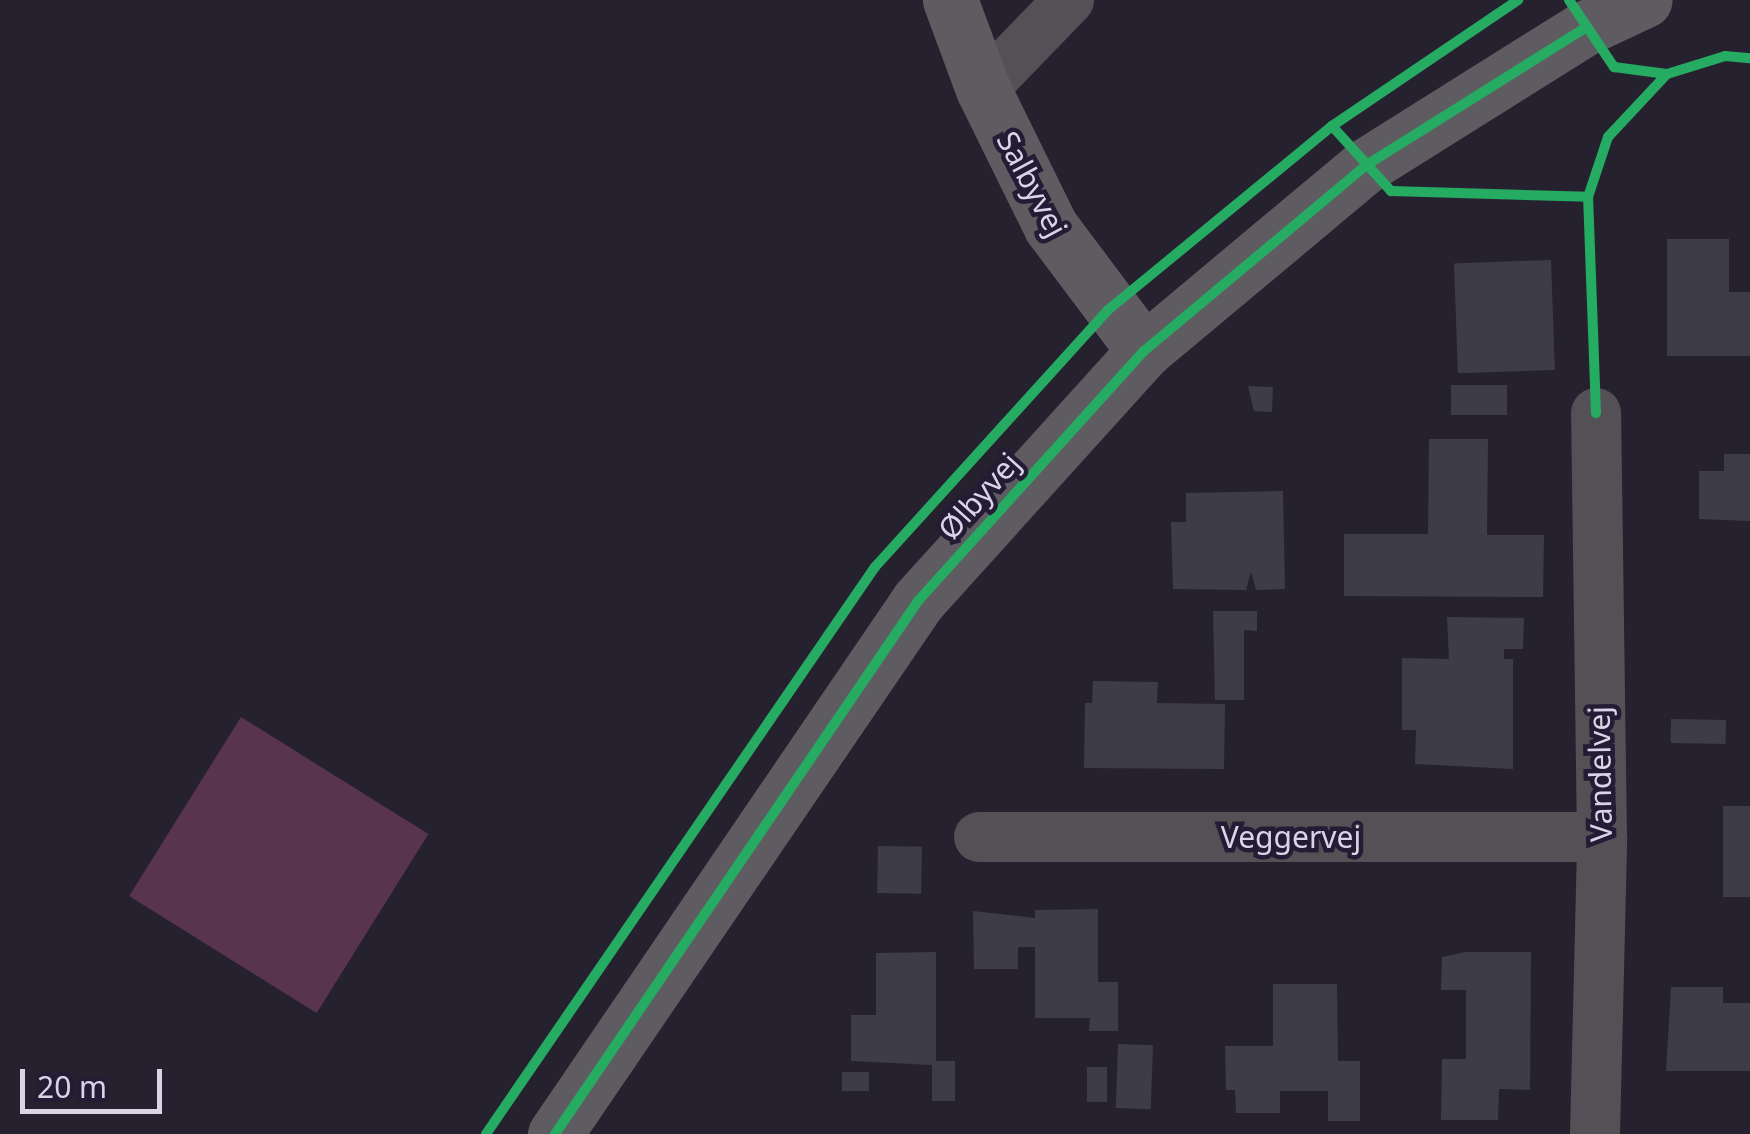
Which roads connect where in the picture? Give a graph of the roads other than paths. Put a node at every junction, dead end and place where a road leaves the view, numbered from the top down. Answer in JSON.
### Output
{"nodes":[{"id":1,"x":950,"y":0,"type":"edge"},
{"id":2,"x":1069,"y":0,"type":"edge"},
{"id":3,"x":1646,"y":0,"type":"edge"},
{"id":4,"x":983,"y":89,"type":"junction"},
{"id":5,"x":1144,"y":351,"type":"junction"},
{"id":6,"x":1596,"y":413,"type":"dead end"},
{"id":7,"x":980,"y":837,"type":"dead end"},
{"id":8,"x":1602,"y":837,"type":"junction"},
{"id":9,"x":556,"y":1134,"type":"edge"},
{"id":10,"x":1594,"y":1134,"type":"edge"}],
"edges":[{"from":1,"to":4,"type":"street","name":"Salbyvej"},
{"from":2,"to":4,"type":"street"},
{"from":3,"to":5,"type":"street","name":"Ølbyvej"},
{"from":4,"to":5,"type":"street","name":"Salbyvej"},
{"from":5,"to":9,"type":"street","name":"Ølbyvej"},
{"from":6,"to":8,"type":"street","name":"Vandelvej"},
{"from":7,"to":8,"type":"street","name":"Veggervej"},
{"from":8,"to":10,"type":"street","name":"Vandelvej"}]}
